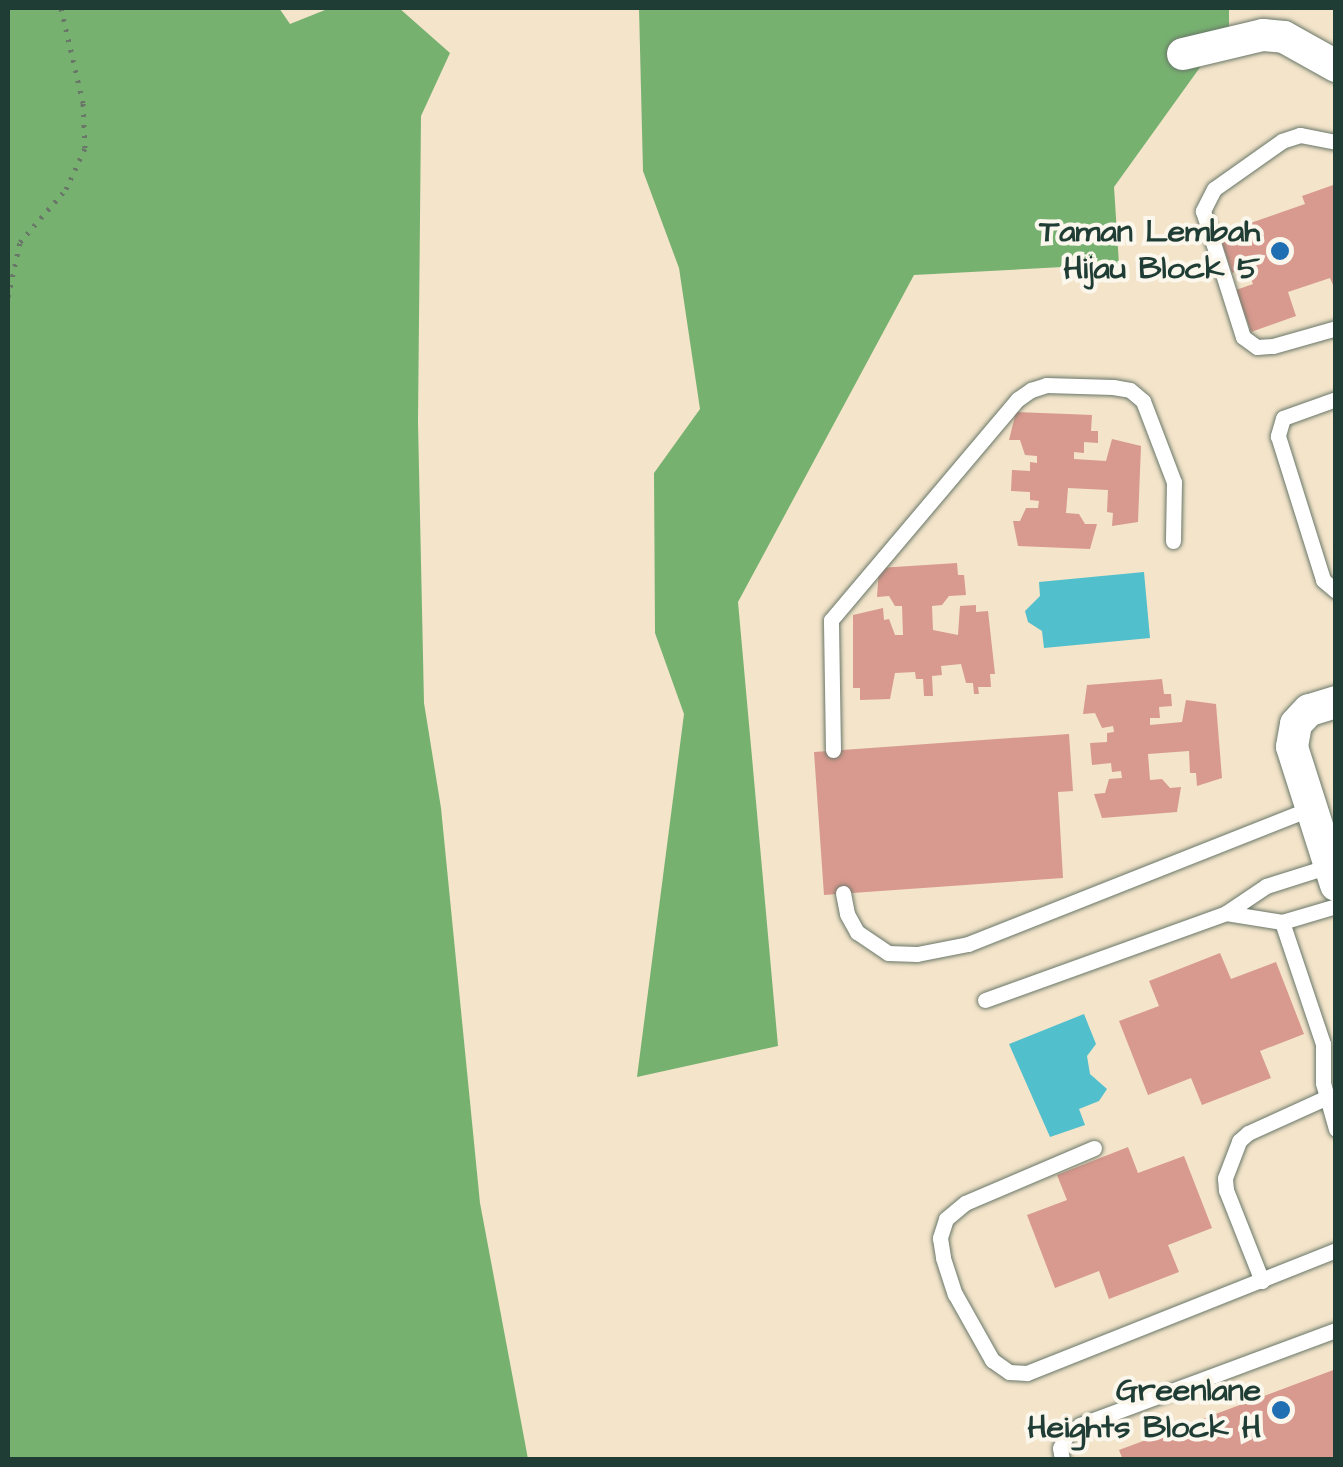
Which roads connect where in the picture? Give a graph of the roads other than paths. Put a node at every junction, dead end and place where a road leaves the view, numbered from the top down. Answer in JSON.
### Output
{"nodes":[{"id":1,"x":1183,"y":54,"type":"dead end"},
{"id":2,"x":1336,"y":66,"type":"edge"},
{"id":3,"x":1336,"y":142,"type":"edge"},
{"id":4,"x":1336,"y":328,"type":"edge"},
{"id":5,"x":1336,"y":399,"type":"edge"},
{"id":6,"x":1172,"y":541,"type":"dead end"},
{"id":7,"x":1336,"y":591,"type":"edge"},
{"id":8,"x":1336,"y":702,"type":"edge"},
{"id":9,"x":834,"y":750,"type":"dead end"},
{"id":10,"x":1311,"y":808,"type":"junction"},
{"id":11,"x":1332,"y":876,"type":"edge"},
{"id":12,"x":843,"y":893,"type":"dead end"},
{"id":13,"x":1336,"y":906,"type":"edge"},
{"id":14,"x":1226,"y":913,"type":"junction"},
{"id":15,"x":1282,"y":922,"type":"junction"},
{"id":16,"x":985,"y":1000,"type":"dead end"},
{"id":17,"x":1325,"y":1098,"type":"junction"},
{"id":18,"x":1336,"y":1129,"type":"edge"},
{"id":19,"x":1094,"y":1148,"type":"dead end"},
{"id":20,"x":1336,"y":1250,"type":"edge"},
{"id":21,"x":1262,"y":1280,"type":"junction"},
{"id":22,"x":1336,"y":1330,"type":"edge"},
{"id":23,"x":1062,"y":1460,"type":"edge"}],
"edges":[{"from":1,"to":2,"type":"street"},
{"from":3,"to":4,"type":"lane"},
{"from":5,"to":7,"type":"lane"},
{"from":6,"to":9,"type":"lane"},
{"from":8,"to":10,"type":"street"},
{"from":10,"to":11,"type":"street"},
{"from":10,"to":12,"type":"lane"},
{"from":11,"to":14,"type":"lane"},
{"from":13,"to":15,"type":"lane"},
{"from":14,"to":15,"type":"lane"},
{"from":14,"to":16,"type":"lane"},
{"from":15,"to":17,"type":"lane"},
{"from":17,"to":18,"type":"lane"},
{"from":17,"to":21,"type":"lane"},
{"from":19,"to":21,"type":"lane"},
{"from":20,"to":21,"type":"lane"},
{"from":22,"to":23,"type":"lane"}]}
